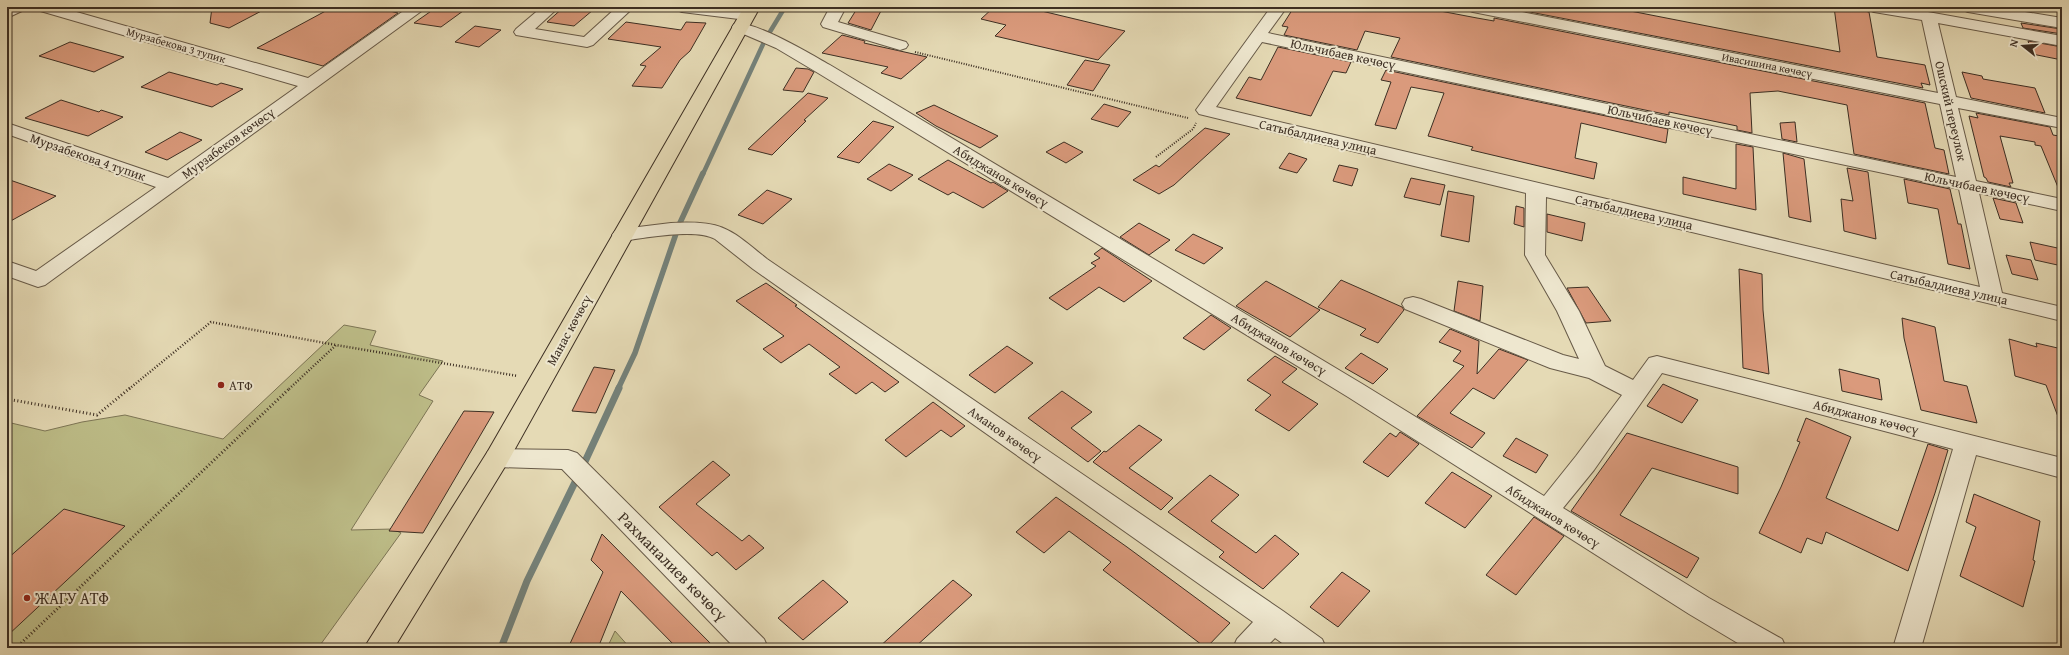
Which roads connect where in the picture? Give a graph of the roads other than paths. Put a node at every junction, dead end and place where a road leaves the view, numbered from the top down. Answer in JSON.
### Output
{"nodes":[{"id":1,"x":19,"y":7,"type":"edge"},
{"id":2,"x":42,"y":7,"type":"edge"},
{"id":3,"x":419,"y":7,"type":"edge"},
{"id":4,"x":551,"y":7,"type":"edge"},
{"id":5,"x":626,"y":7,"type":"edge"},
{"id":6,"x":682,"y":7,"type":"edge"},
{"id":7,"x":838,"y":7,"type":"edge"},
{"id":8,"x":1279,"y":7,"type":"edge"},
{"id":9,"x":1473,"y":7,"type":"edge"},
{"id":10,"x":1874,"y":7,"type":"edge"},
{"id":11,"x":1968,"y":7,"type":"edge"},
{"id":12,"x":7,"y":13,"type":"edge"},
{"id":13,"x":1929,"y":17,"type":"junction"},
{"id":14,"x":748,"y":20,"type":"edge"},
{"id":15,"x":2062,"y":23,"type":"edge"},
{"id":16,"x":1258,"y":36,"type":"junction"},
{"id":17,"x":2062,"y":40,"type":"edge"},
{"id":18,"x":900,"y":45,"type":"road end"},
{"id":19,"x":310,"y":84,"type":"junction"},
{"id":20,"x":1948,"y":101,"type":"junction"},
{"id":21,"x":2062,"y":123,"type":"edge"},
{"id":22,"x":7,"y":128,"type":"edge"},
{"id":23,"x":1967,"y":184,"type":"junction"},
{"id":24,"x":169,"y":185,"type":"junction"},
{"id":25,"x":1536,"y":189,"type":"junction"},
{"id":26,"x":2062,"y":205,"type":"edge"},
{"id":27,"x":622,"y":235,"type":"junction"},
{"id":28,"x":7,"y":268,"type":"edge"},
{"id":29,"x":1994,"y":298,"type":"junction"},
{"id":30,"x":1412,"y":304,"type":"dead end"},
{"id":31,"x":2062,"y":314,"type":"edge"},
{"id":32,"x":1596,"y":371,"type":"junction"},
{"id":33,"x":1637,"y":392,"type":"junction"},
{"id":34,"x":1967,"y":443,"type":"junction"},
{"id":35,"x":497,"y":458,"type":"junction"},
{"id":36,"x":2062,"y":468,"type":"edge"},
{"id":37,"x":1546,"y":511,"type":"junction"},
{"id":38,"x":1273,"y":620,"type":"junction"},
{"id":39,"x":378,"y":648,"type":"edge"},
{"id":40,"x":754,"y":648,"type":"edge"},
{"id":41,"x":1247,"y":648,"type":"edge"},
{"id":42,"x":1312,"y":648,"type":"edge"},
{"id":43,"x":1772,"y":648,"type":"edge"},
{"id":44,"x":1907,"y":648,"type":"edge"}],
"edges":[{"from":1,"to":12,"type":"street"},
{"from":2,"to":19,"type":"street","name":"Мурзабекова 3 тупик"},
{"from":3,"to":19,"type":"street","name":"Мурзабеков көчөсү"},
{"from":4,"to":5,"type":"street"},
{"from":6,"to":14,"type":"street","name":"Абиджанов көчөсү"},
{"from":7,"to":18,"type":"street"},
{"from":8,"to":16,"type":"street"},
{"from":9,"to":20,"type":"street","name":"Ивасишина көчөсү"},
{"from":10,"to":13,"type":"street"},
{"from":11,"to":15,"type":"street"},
{"from":13,"to":17,"type":"street"},
{"from":13,"to":20,"type":"street","name":"Ошский переулок"},
{"from":14,"to":27,"type":"main road","name":"Манас көчөсү"},
{"from":14,"to":37,"type":"street","name":"Абиджанов көчөсү"},
{"from":16,"to":23,"type":"street","name":"Юльчибаев көчөсү"},
{"from":16,"to":25,"type":"street","name":"Сатыбалдиева улица"},
{"from":19,"to":24,"type":"street","name":"Мурзабеков көчөсү"},
{"from":20,"to":21,"type":"street","name":"Ивасишина көчөсү"},
{"from":20,"to":23,"type":"street","name":"Ошский переулок"},
{"from":22,"to":24,"type":"street","name":"Мурзабекова 4 тупик"},
{"from":23,"to":26,"type":"street","name":"Юльчибаев көчөсү"},
{"from":23,"to":29,"type":"street","name":"Ошский переулок"},
{"from":24,"to":28,"type":"street","name":"Мурзабеков көчөсү"},
{"from":25,"to":29,"type":"street","name":"Сатыбалдиева улица"},
{"from":25,"to":32,"type":"street"},
{"from":27,"to":35,"type":"main road","name":"Манас көчөсү"},
{"from":27,"to":38,"type":"street","name":"Аманов көчөсү"},
{"from":29,"to":31,"type":"street","name":"Сатыбалдиева улица"},
{"from":30,"to":32,"type":"street"},
{"from":32,"to":33,"type":"street"},
{"from":33,"to":34,"type":"street","name":"Абиджанов көчөсү"},
{"from":33,"to":37,"type":"street"},
{"from":34,"to":36,"type":"street","name":"Абиджанов көчөсү"},
{"from":34,"to":44,"type":"street"},
{"from":35,"to":39,"type":"main road","name":"Манас көчөсү"},
{"from":35,"to":40,"type":"street","name":"Рахманалиев көчөсү"},
{"from":37,"to":43,"type":"street","name":"Абиджанов көчөсү"},
{"from":38,"to":41,"type":"street"},
{"from":38,"to":42,"type":"street","name":"Аманов көчөсү"}]}
